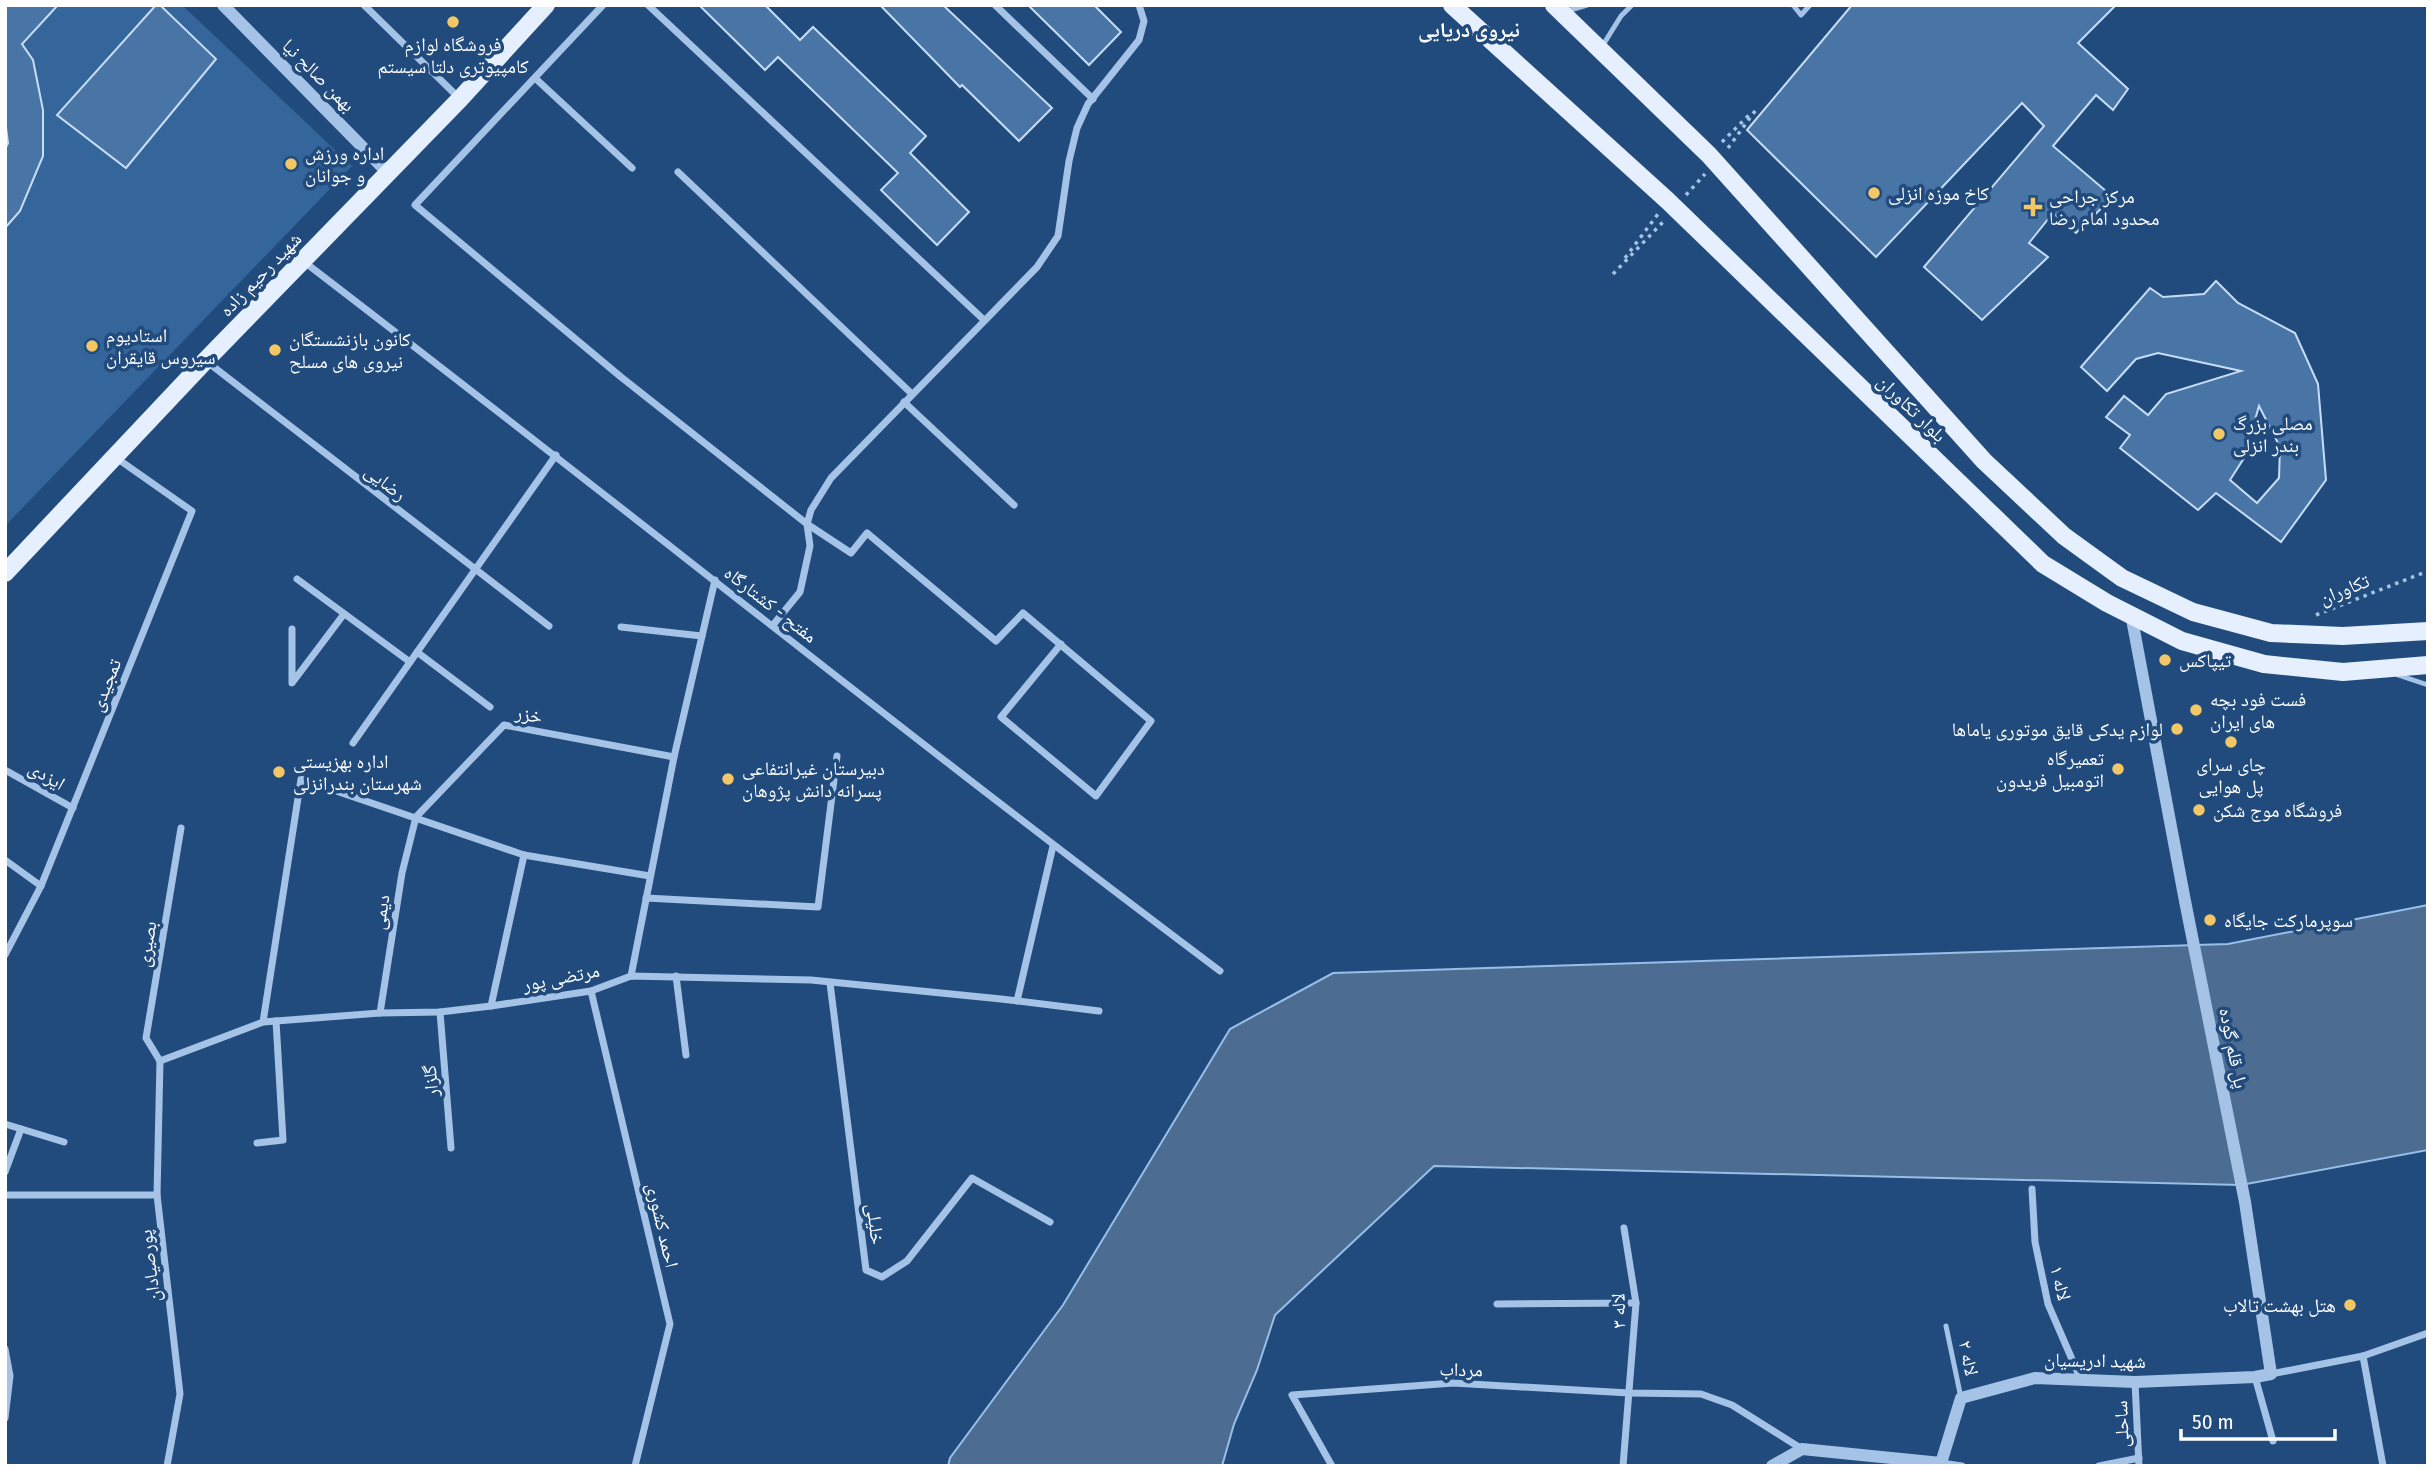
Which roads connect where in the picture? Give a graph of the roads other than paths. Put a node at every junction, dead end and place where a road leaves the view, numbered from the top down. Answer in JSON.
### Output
{"nodes":[{"id":1,"x":223,"y":5,"type":"edge"},
{"id":2,"x":363,"y":5,"type":"edge"},
{"id":3,"x":603,"y":5,"type":"edge"},
{"id":4,"x":648,"y":5,"type":"edge"},
{"id":5,"x":995,"y":5,"type":"edge"},
{"id":6,"x":1139,"y":5,"type":"edge"},
{"id":7,"x":1452,"y":5,"type":"edge"},
{"id":8,"x":1587,"y":5,"type":"edge"},
{"id":9,"x":1632,"y":5,"type":"edge"},
{"id":10,"x":1793,"y":5,"type":"edge"},
{"id":11,"x":1810,"y":5,"type":"edge"},
{"id":12,"x":541,"y":7,"type":"edge"},
{"id":13,"x":1558,"y":9,"type":"edge"},
{"id":14,"x":1601,"y":48,"type":"junction"},
{"id":15,"x":536,"y":78,"type":"junction"},
{"id":16,"x":460,"y":99,"type":"junction"},
{"id":17,"x":1093,"y":99,"type":"junction"},
{"id":18,"x":632,"y":168,"type":"dead end"},
{"id":19,"x":387,"y":172,"type":"junction"},
{"id":20,"x":678,"y":172,"type":"dead end"},
{"id":21,"x":303,"y":260,"type":"junction"},
{"id":22,"x":985,"y":320,"type":"junction"},
{"id":23,"x":205,"y":361,"type":"junction"},
{"id":24,"x":912,"y":394,"type":"junction"},
{"id":25,"x":904,"y":402,"type":"junction"},
{"id":26,"x":556,"y":455,"type":"junction"},
{"id":27,"x":115,"y":456,"type":"junction"},
{"id":28,"x":1014,"y":505,"type":"dead end"},
{"id":29,"x":807,"y":524,"type":"junction"},
{"id":30,"x":474,"y":570,"type":"junction"},
{"id":31,"x":5,"y":573,"type":"edge"},
{"id":32,"x":297,"y":579,"type":"dead end"},
{"id":33,"x":715,"y":580,"type":"junction"},
{"id":34,"x":344,"y":614,"type":"junction"},
{"id":35,"x":2131,"y":614,"type":"junction"},
{"id":36,"x":773,"y":625,"type":"junction"},
{"id":37,"x":549,"y":626,"type":"dead end"},
{"id":38,"x":621,"y":627,"type":"dead end"},
{"id":39,"x":292,"y":629,"type":"dead end"},
{"id":40,"x":2428,"y":631,"type":"edge"},
{"id":41,"x":702,"y":636,"type":"junction"},
{"id":42,"x":1061,"y":644,"type":"junction"},
{"id":43,"x":417,"y":652,"type":"junction"},
{"id":44,"x":410,"y":662,"type":"junction"},
{"id":45,"x":2428,"y":665,"type":"edge"},
{"id":46,"x":2382,"y":669,"type":"junction"},
{"id":47,"x":2428,"y":685,"type":"edge"},
{"id":48,"x":490,"y":706,"type":"dead end"},
{"id":49,"x":353,"y":743,"type":"dead end"},
{"id":50,"x":837,"y":756,"type":"dead end"},
{"id":51,"x":674,"y":757,"type":"junction"},
{"id":52,"x":5,"y":770,"type":"edge"},
{"id":53,"x":73,"y":808,"type":"junction"},
{"id":54,"x":416,"y":817,"type":"junction"},
{"id":55,"x":181,"y":828,"type":"dead end"},
{"id":56,"x":1053,"y":846,"type":"junction"},
{"id":57,"x":524,"y":855,"type":"junction"},
{"id":58,"x":5,"y":860,"type":"edge"},
{"id":59,"x":650,"y":876,"type":"junction"},
{"id":60,"x":41,"y":886,"type":"junction"},
{"id":61,"x":646,"y":898,"type":"junction"},
{"id":62,"x":9,"y":940,"type":"edge"},
{"id":63,"x":5,"y":955,"type":"edge"},
{"id":64,"x":1220,"y":971,"type":"dead end"},
{"id":65,"x":631,"y":975,"type":"junction"},
{"id":66,"x":676,"y":976,"type":"junction"},
{"id":67,"x":830,"y":984,"type":"junction"},
{"id":68,"x":591,"y":990,"type":"junction"},
{"id":69,"x":1017,"y":1001,"type":"junction"},
{"id":70,"x":491,"y":1006,"type":"junction"},
{"id":71,"x":1098,"y":1011,"type":"dead end"},
{"id":72,"x":440,"y":1012,"type":"junction"},
{"id":73,"x":380,"y":1013,"type":"junction"},
{"id":74,"x":276,"y":1021,"type":"junction"},
{"id":75,"x":262,"y":1022,"type":"junction"},
{"id":76,"x":686,"y":1055,"type":"dead end"},
{"id":77,"x":160,"y":1061,"type":"junction"},
{"id":78,"x":5,"y":1124,"type":"edge"},
{"id":79,"x":21,"y":1129,"type":"junction"},
{"id":80,"x":64,"y":1142,"type":"dead end"},
{"id":81,"x":257,"y":1143,"type":"dead end"},
{"id":82,"x":451,"y":1148,"type":"dead end"},
{"id":83,"x":5,"y":1172,"type":"edge"},
{"id":84,"x":2032,"y":1189,"type":"dead end"},
{"id":85,"x":5,"y":1195,"type":"edge"},
{"id":86,"x":157,"y":1195,"type":"junction"},
{"id":87,"x":1050,"y":1222,"type":"dead end"},
{"id":88,"x":1624,"y":1228,"type":"dead end"},
{"id":89,"x":1636,"y":1303,"type":"junction"},
{"id":90,"x":1497,"y":1304,"type":"dead end"},
{"id":91,"x":1945,"y":1326,"type":"dead end"},
{"id":92,"x":2428,"y":1333,"type":"edge"},
{"id":93,"x":5,"y":1349,"type":"edge"},
{"id":94,"x":2363,"y":1356,"type":"junction"},
{"id":95,"x":2271,"y":1374,"type":"junction"},
{"id":96,"x":2255,"y":1377,"type":"junction"},
{"id":97,"x":2081,"y":1380,"type":"junction"},
{"id":98,"x":2135,"y":1382,"type":"junction"},
{"id":99,"x":1629,"y":1393,"type":"junction"},
{"id":100,"x":1961,"y":1398,"type":"junction"},
{"id":101,"x":5,"y":1418,"type":"edge"},
{"id":102,"x":2273,"y":1441,"type":"dead end"},
{"id":103,"x":1802,"y":1449,"type":"junction"},
{"id":104,"x":2139,"y":1462,"type":"edge"},
{"id":105,"x":1941,"y":1464,"type":"junction"},
{"id":106,"x":167,"y":1466,"type":"edge"},
{"id":107,"x":635,"y":1466,"type":"edge"},
{"id":108,"x":1332,"y":1466,"type":"edge"},
{"id":109,"x":1623,"y":1466,"type":"edge"},
{"id":110,"x":1772,"y":1466,"type":"edge"},
{"id":111,"x":1962,"y":1466,"type":"edge"},
{"id":112,"x":2099,"y":1466,"type":"edge"},
{"id":113,"x":2383,"y":1466,"type":"edge"}],
"edges":[{"from":1,"to":19,"type":"street","name":"بهمن صالح نیا"},
{"from":2,"to":16,"type":"street"},
{"from":3,"to":15,"type":"street"},
{"from":4,"to":22,"type":"street"},
{"from":5,"to":17,"type":"street"},
{"from":6,"to":17,"type":"street"},
{"from":7,"to":35,"type":"main road","name":"بلوار تکاوران"},
{"from":8,"to":13,"type":"lane"},
{"from":9,"to":14,"type":"lane"},
{"from":10,"to":11,"type":"lane"},
{"from":12,"to":16,"type":"main road","name":"شهید رحیم زاده"},
{"from":13,"to":14,"type":"main road","name":"بلوار تکاوران"},
{"from":14,"to":40,"type":"main road","name":"بلوار تکاوران"},
{"from":15,"to":18,"type":"street"},
{"from":15,"to":29,"type":"street"},
{"from":16,"to":19,"type":"main road","name":"شهید رحیم زاده"},
{"from":17,"to":22,"type":"street"},
{"from":19,"to":21,"type":"main road","name":"شهید رحیم زاده"},
{"from":20,"to":24,"type":"street"},
{"from":21,"to":23,"type":"main road","name":"شهید رحیم زاده"},
{"from":21,"to":26,"type":"street","name":"مفتح - کشتارگاه"},
{"from":22,"to":24,"type":"street"},
{"from":23,"to":27,"type":"main road","name":"شهید رحیم زاده"},
{"from":23,"to":30,"type":"street","name":"رضایی"},
{"from":24,"to":25,"type":"street"},
{"from":25,"to":28,"type":"street"},
{"from":25,"to":29,"type":"street"},
{"from":26,"to":30,"type":"street"},
{"from":26,"to":33,"type":"street","name":"مفتح - کشتارگاه"},
{"from":27,"to":31,"type":"main road","name":"شهید رحیم زاده"},
{"from":27,"to":53,"type":"street","name":"تمجیدی"},
{"from":29,"to":36,"type":"street"},
{"from":29,"to":42,"type":"street"},
{"from":30,"to":37,"type":"street","name":"رضایی"},
{"from":30,"to":43,"type":"street"},
{"from":32,"to":34,"type":"street"},
{"from":33,"to":36,"type":"street","name":"مفتح - کشتارگاه"},
{"from":33,"to":41,"type":"street"},
{"from":34,"to":39,"type":"street"},
{"from":34,"to":44,"type":"street"},
{"from":35,"to":46,"type":"main road","name":"بلوار تکاوران"},
{"from":35,"to":95,"type":"street","name":"پل قلم گوده"},
{"from":36,"to":56,"type":"street","name":"مفتح - کشتارگاه"},
{"from":38,"to":41,"type":"street"},
{"from":41,"to":51,"type":"street"},
{"from":42,"to":42,"type":"street"},
{"from":43,"to":44,"type":"street"},
{"from":43,"to":48,"type":"street"},
{"from":44,"to":49,"type":"street"},
{"from":45,"to":46,"type":"main road","name":"بلوار تکاوران"},
{"from":46,"to":47,"type":"lane"},
{"from":50,"to":61,"type":"street"},
{"from":51,"to":54,"type":"street","name":"خزر"},
{"from":51,"to":59,"type":"street"},
{"from":52,"to":53,"type":"street","name":"ایزدی"},
{"from":53,"to":60,"type":"street","name":"تمجیدی"},
{"from":54,"to":57,"type":"street"},
{"from":54,"to":73,"type":"street","name":"دیمی"},
{"from":54,"to":75,"type":"street"},
{"from":55,"to":77,"type":"street","name":"بصیری"},
{"from":56,"to":64,"type":"street","name":"مفتح - کشتارگاه"},
{"from":56,"to":69,"type":"street"},
{"from":57,"to":59,"type":"street"},
{"from":57,"to":70,"type":"street"},
{"from":58,"to":60,"type":"street"},
{"from":59,"to":61,"type":"street"},
{"from":60,"to":62,"type":"street","name":"تمجیدی"},
{"from":61,"to":65,"type":"street"},
{"from":62,"to":63,"type":"street","name":"تمجیدی"},
{"from":65,"to":66,"type":"street","name":"مرتضی پور"},
{"from":65,"to":68,"type":"street","name":"مرتضی پور"},
{"from":66,"to":67,"type":"street","name":"مرتضی پور"},
{"from":66,"to":76,"type":"street"},
{"from":67,"to":69,"type":"street","name":"مرتضی پور"},
{"from":67,"to":87,"type":"street","name":"خلیلی"},
{"from":68,"to":70,"type":"street","name":"مرتضی پور"},
{"from":68,"to":107,"type":"street","name":"احمد کشوری"},
{"from":69,"to":71,"type":"street","name":"مرتضی پور"},
{"from":70,"to":72,"type":"street","name":"مرتضی پور"},
{"from":72,"to":73,"type":"street","name":"مرتضی پور"},
{"from":72,"to":82,"type":"street","name":"گلزار"},
{"from":73,"to":74,"type":"street","name":"مرتضی پور"},
{"from":74,"to":75,"type":"street","name":"مرتضی پور"},
{"from":74,"to":81,"type":"street"},
{"from":75,"to":77,"type":"street","name":"مرتضی پور"},
{"from":77,"to":86,"type":"street","name":"پورصیادان"},
{"from":78,"to":79,"type":"street"},
{"from":79,"to":80,"type":"street"},
{"from":79,"to":83,"type":"street"},
{"from":84,"to":97,"type":"street","name":"لاله ۱"},
{"from":85,"to":86,"type":"street"},
{"from":86,"to":106,"type":"street","name":"پورصیادان"},
{"from":88,"to":89,"type":"street","name":"لاله ۳"},
{"from":89,"to":90,"type":"street"},
{"from":89,"to":99,"type":"street","name":"لاله ۳"},
{"from":91,"to":100,"type":"lane","name":"لاله ۲"},
{"from":92,"to":94,"type":"street"},
{"from":93,"to":101,"type":"street"},
{"from":94,"to":95,"type":"street"},
{"from":94,"to":113,"type":"street"},
{"from":95,"to":96,"type":"street","name":"شهید ادریسیان"},
{"from":96,"to":98,"type":"street","name":"شهید ادریسیان"},
{"from":96,"to":102,"type":"street"},
{"from":97,"to":98,"type":"street","name":"شهید ادریسیان"},
{"from":97,"to":100,"type":"street","name":"شهید ادریسیان"},
{"from":98,"to":104,"type":"street","name":"ساحلی"},
{"from":99,"to":103,"type":"street","name":"مرداب"},
{"from":99,"to":108,"type":"street","name":"مرداب"},
{"from":99,"to":109,"type":"street","name":"لاله ۳"},
{"from":100,"to":105,"type":"street"},
{"from":103,"to":105,"type":"street"},
{"from":103,"to":110,"type":"street"},
{"from":104,"to":112,"type":"street"},
{"from":105,"to":111,"type":"street"}]}
